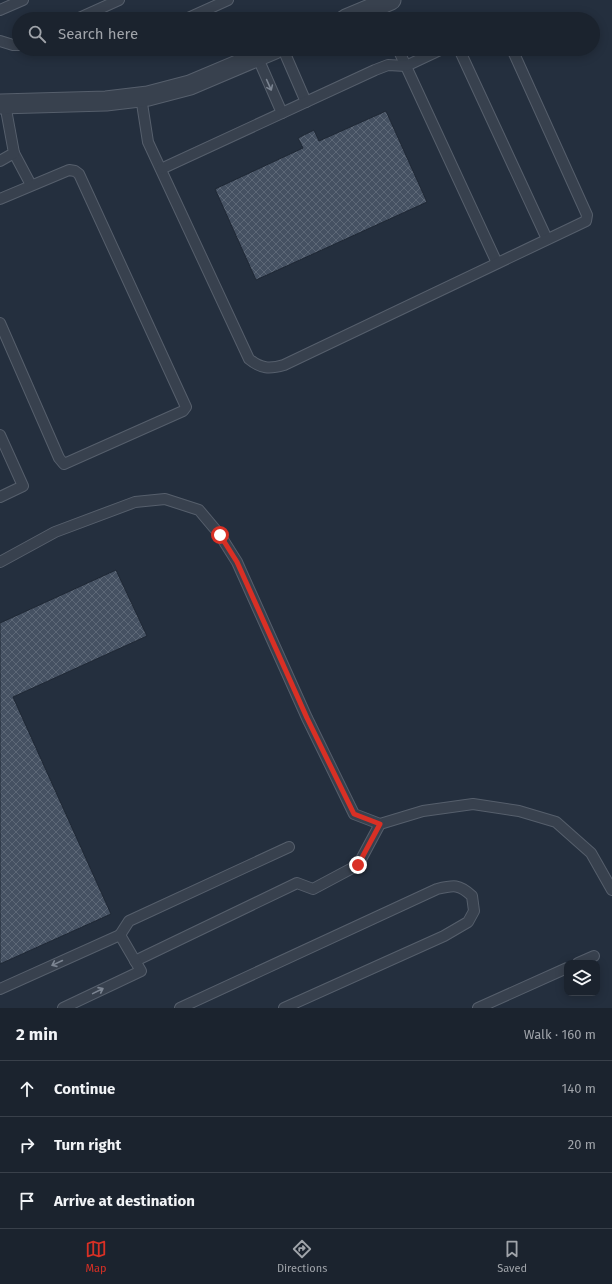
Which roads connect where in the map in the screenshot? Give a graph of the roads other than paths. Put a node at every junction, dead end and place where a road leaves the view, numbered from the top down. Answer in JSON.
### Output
{"nodes":[{"id":1,"x":23,"y":0,"type":"edge"},
{"id":2,"x":119,"y":0,"type":"edge"},
{"id":3,"x":228,"y":0,"type":"edge"},
{"id":4,"x":376,"y":7,"type":"edge"},
{"id":5,"x":0,"y":10,"type":"edge"},
{"id":6,"x":92,"y":12,"type":"edge"},
{"id":7,"x":201,"y":12,"type":"edge"},
{"id":8,"x":364,"y":12,"type":"edge"},
{"id":9,"x":0,"y":42,"type":"edge"},
{"id":10,"x":12,"y":45,"type":"edge"},
{"id":11,"x":257,"y":56,"type":"joint"},
{"id":12,"x":286,"y":56,"type":"edge"},
{"id":13,"x":401,"y":56,"type":"edge"},
{"id":14,"x":427,"y":56,"type":"edge"},
{"id":15,"x":462,"y":56,"type":"edge"},
{"id":16,"x":515,"y":56,"type":"edge"},
{"id":17,"x":406,"y":66,"type":"junction"},
{"id":18,"x":141,"y":97,"type":"junction"},
{"id":19,"x":306,"y":102,"type":"junction"},
{"id":20,"x":2,"y":104,"type":"edge"},
{"id":21,"x":282,"y":113,"type":"junction"},
{"id":22,"x":14,"y":153,"type":"junction"},
{"id":23,"x":0,"y":161,"type":"edge"},
{"id":24,"x":161,"y":169,"type":"junction"},
{"id":25,"x":31,"y":185,"type":"junction"},
{"id":26,"x":0,"y":199,"type":"edge"},
{"id":27,"x":547,"y":239,"type":"junction"},
{"id":28,"x":498,"y":263,"type":"junction"},
{"id":29,"x":0,"y":323,"type":"edge"},
{"id":30,"x":1,"y":439,"type":"edge"},
{"id":31,"x":0,"y":497,"type":"edge"},
{"id":32,"x":0,"y":562,"type":"edge"},
{"id":33,"x":380,"y":824,"type":"junction"},
{"id":34,"x":289,"y":847,"type":"dead end"},
{"id":35,"x":612,"y":890,"type":"edge"},
{"id":36,"x":120,"y":935,"type":"junction"},
{"id":37,"x":594,"y":956,"type":"dead end"},
{"id":38,"x":585,"y":960,"type":"edge"},
{"id":39,"x":135,"y":961,"type":"junction"},
{"id":40,"x":564,"y":969,"type":"edge"},
{"id":41,"x":0,"y":989,"type":"edge"},
{"id":42,"x":63,"y":1008,"type":"edge"},
{"id":43,"x":180,"y":1008,"type":"edge"},
{"id":44,"x":284,"y":1008,"type":"edge"},
{"id":45,"x":478,"y":1008,"type":"edge"}],
"edges":[{"from":1,"to":5,"type":"lane"},
{"from":2,"to":6,"type":"lane"},
{"from":3,"to":7,"type":"lane"},
{"from":4,"to":8,"type":"street"},
{"from":9,"to":10,"type":"lane"},
{"from":11,"to":18,"type":"street"},
{"from":11,"to":21,"type":"lane","one_way":true},
{"from":12,"to":19,"type":"lane"},
{"from":13,"to":17,"type":"lane"},
{"from":14,"to":17,"type":"lane"},
{"from":15,"to":27,"type":"lane"},
{"from":16,"to":27,"type":"lane"},
{"from":17,"to":19,"type":"lane"},
{"from":17,"to":28,"type":"lane"},
{"from":18,"to":20,"type":"street"},
{"from":18,"to":24,"type":"lane"},
{"from":19,"to":21,"type":"lane"},
{"from":20,"to":22,"type":"lane"},
{"from":21,"to":24,"type":"lane"},
{"from":22,"to":23,"type":"lane"},
{"from":22,"to":25,"type":"lane"},
{"from":24,"to":28,"type":"lane"},
{"from":25,"to":26,"type":"lane"},
{"from":25,"to":29,"type":"lane"},
{"from":27,"to":28,"type":"lane"},
{"from":30,"to":31,"type":"lane"},
{"from":32,"to":33,"type":"lane"},
{"from":33,"to":35,"type":"lane"},
{"from":33,"to":39,"type":"lane"},
{"from":34,"to":36,"type":"lane"},
{"from":36,"to":39,"type":"lane"},
{"from":36,"to":41,"type":"lane","one_way":true},
{"from":37,"to":38,"type":"lane"},
{"from":42,"to":39,"type":"lane","one_way":true},
{"from":40,"to":45,"type":"lane"},
{"from":43,"to":44,"type":"lane"}]}
